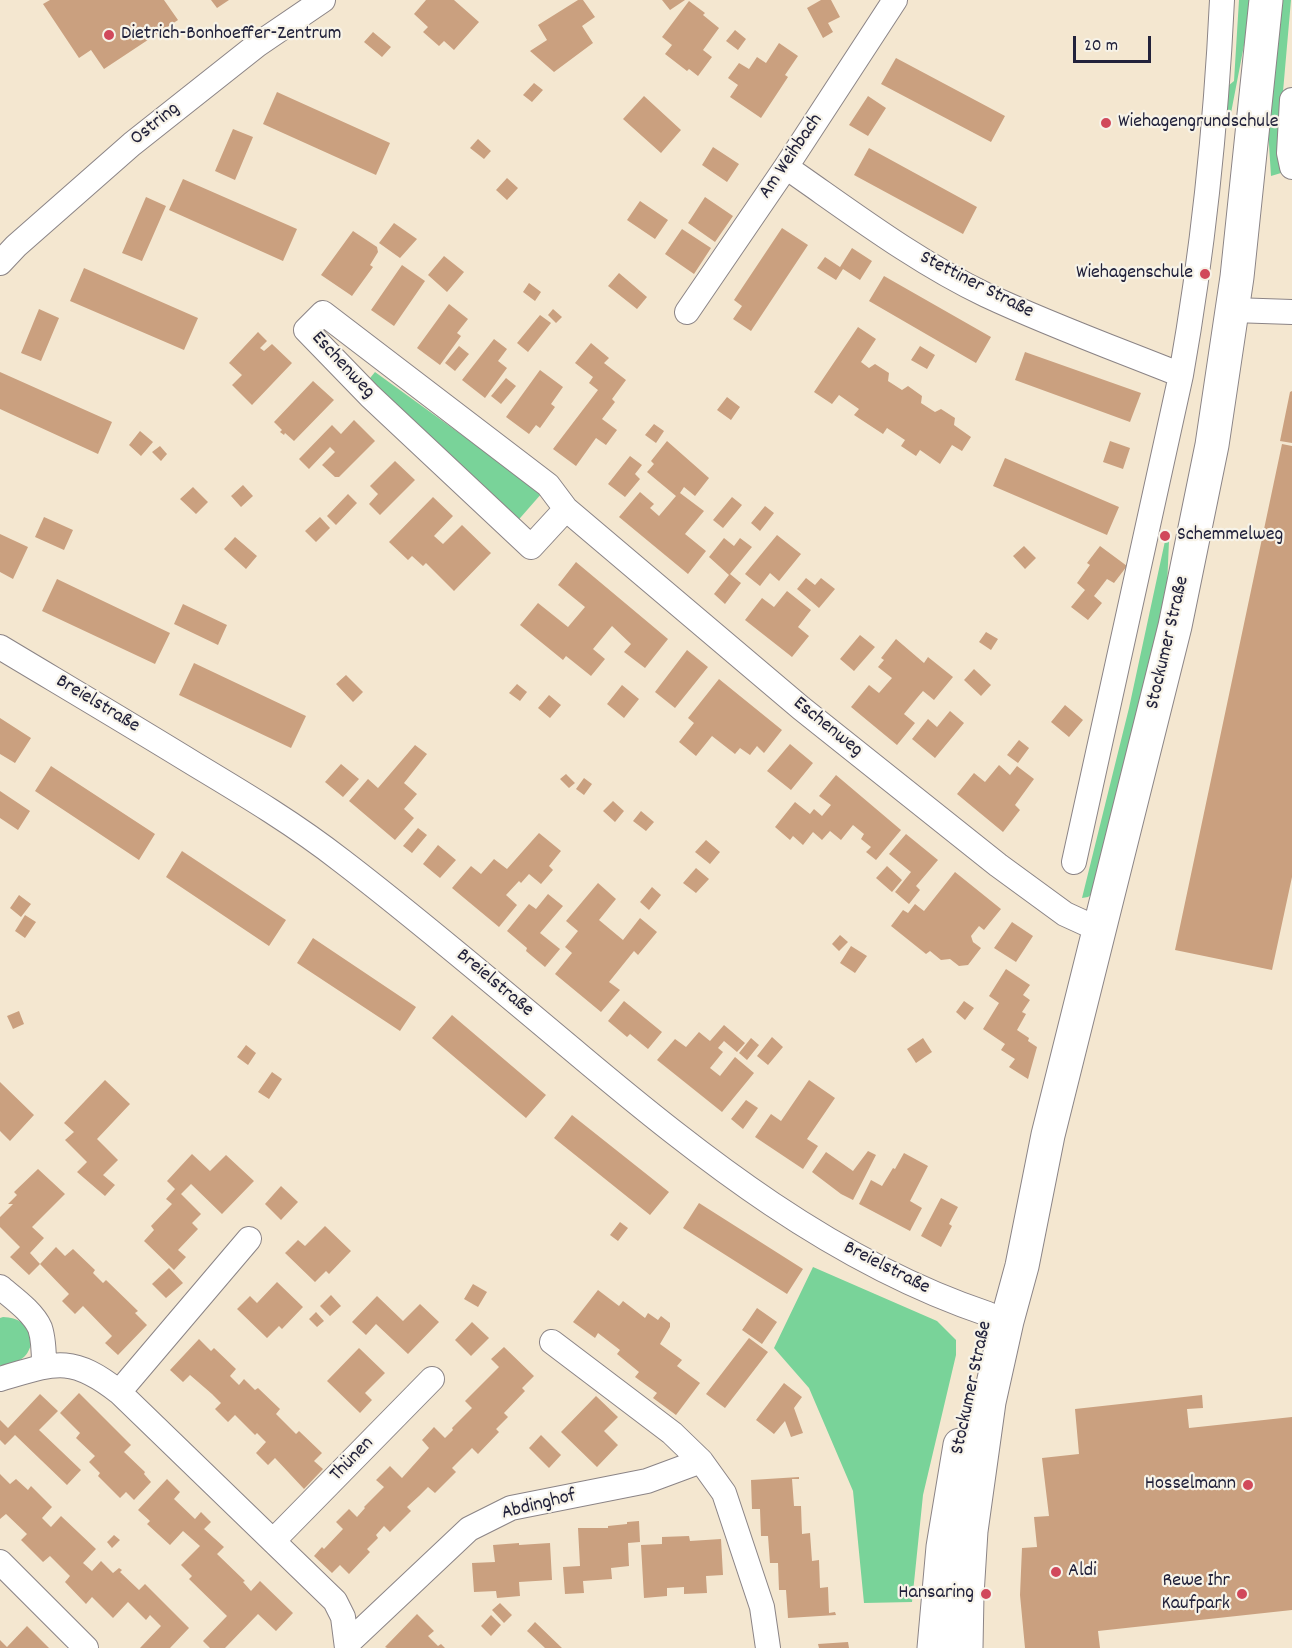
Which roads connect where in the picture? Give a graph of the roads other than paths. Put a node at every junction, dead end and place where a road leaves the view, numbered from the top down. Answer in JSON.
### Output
{"nodes":[{"id":1,"x":323,"y":0,"type":"edge"},
{"id":2,"x":895,"y":0,"type":"edge"},
{"id":3,"x":1222,"y":0,"type":"edge"},
{"id":4,"x":1266,"y":0,"type":"edge"},
{"id":5,"x":1292,"y":100,"type":"edge"},
{"id":6,"x":786,"y":167,"type":"junction"},
{"id":7,"x":1292,"y":167,"type":"edge"},
{"id":8,"x":0,"y":263,"type":"edge"},
{"id":9,"x":1233,"y":310,"type":"junction"},
{"id":10,"x":687,"y":312,"type":"dead end"},
{"id":11,"x":1292,"y":312,"type":"edge"},
{"id":12,"x":1181,"y":375,"type":"junction"},
{"id":13,"x":566,"y":509,"type":"junction"},
{"id":14,"x":0,"y":647,"type":"edge"},
{"id":15,"x":1074,"y":862,"type":"dead end"},
{"id":16,"x":1100,"y":930,"type":"junction"},
{"id":17,"x":1048,"y":1135,"type":"junction"},
{"id":18,"x":249,"y":1239,"type":"dead end"},
{"id":19,"x":0,"y":1287,"type":"edge"},
{"id":20,"x":988,"y":1314,"type":"junction"},
{"id":21,"x":552,"y":1342,"type":"dead end"},
{"id":22,"x":44,"y":1366,"type":"junction"},
{"id":23,"x":432,"y":1378,"type":"dead end"},
{"id":24,"x":0,"y":1379,"type":"edge"},
{"id":25,"x":119,"y":1392,"type":"junction"},
{"id":26,"x":701,"y":1461,"type":"junction"},
{"id":27,"x":273,"y":1541,"type":"junction"},
{"id":28,"x":0,"y":1562,"type":"edge"},
{"id":29,"x":347,"y":1646,"type":"edge"},
{"id":30,"x":86,"y":1648,"type":"edge"},
{"id":31,"x":768,"y":1648,"type":"edge"},
{"id":32,"x":934,"y":1648,"type":"edge"},
{"id":33,"x":966,"y":1648,"type":"edge"}],
"edges":[{"from":1,"to":8,"type":"street","name":"Ostring"},
{"from":2,"to":6,"type":"street","name":"Am Weihbach"},
{"from":3,"to":12,"type":"street"},
{"from":4,"to":9,"type":"main road","name":"Stockumer Straße"},
{"from":5,"to":7,"type":"street"},
{"from":6,"to":10,"type":"street","name":"Am Weihbach"},
{"from":6,"to":12,"type":"street","name":"Stettiner Straße"},
{"from":9,"to":11,"type":"street"},
{"from":9,"to":16,"type":"main road","name":"Stockumer Straße"},
{"from":12,"to":15,"type":"street"},
{"from":13,"to":13,"type":"street","name":"Eschenweg"},
{"from":13,"to":16,"type":"street","name":"Eschenweg"},
{"from":14,"to":20,"type":"street","name":"Breielstraße"},
{"from":16,"to":17,"type":"main road","name":"Stockumer Straße"},
{"from":17,"to":20,"type":"main road","name":"Stockumer Straße"},
{"from":17,"to":33,"type":"main road","name":"Stockumer Straße"},
{"from":18,"to":25,"type":"street"},
{"from":19,"to":22,"type":"street"},
{"from":20,"to":32,"type":"main road","name":"Stockumer Straße"},
{"from":21,"to":26,"type":"street"},
{"from":22,"to":24,"type":"street"},
{"from":22,"to":25,"type":"street"},
{"from":23,"to":27,"type":"street","name":"Thünen"},
{"from":25,"to":27,"type":"street"},
{"from":26,"to":29,"type":"street","name":"Abdinghof"},
{"from":26,"to":31,"type":"street"},
{"from":27,"to":29,"type":"street"},
{"from":28,"to":30,"type":"street"}]}
